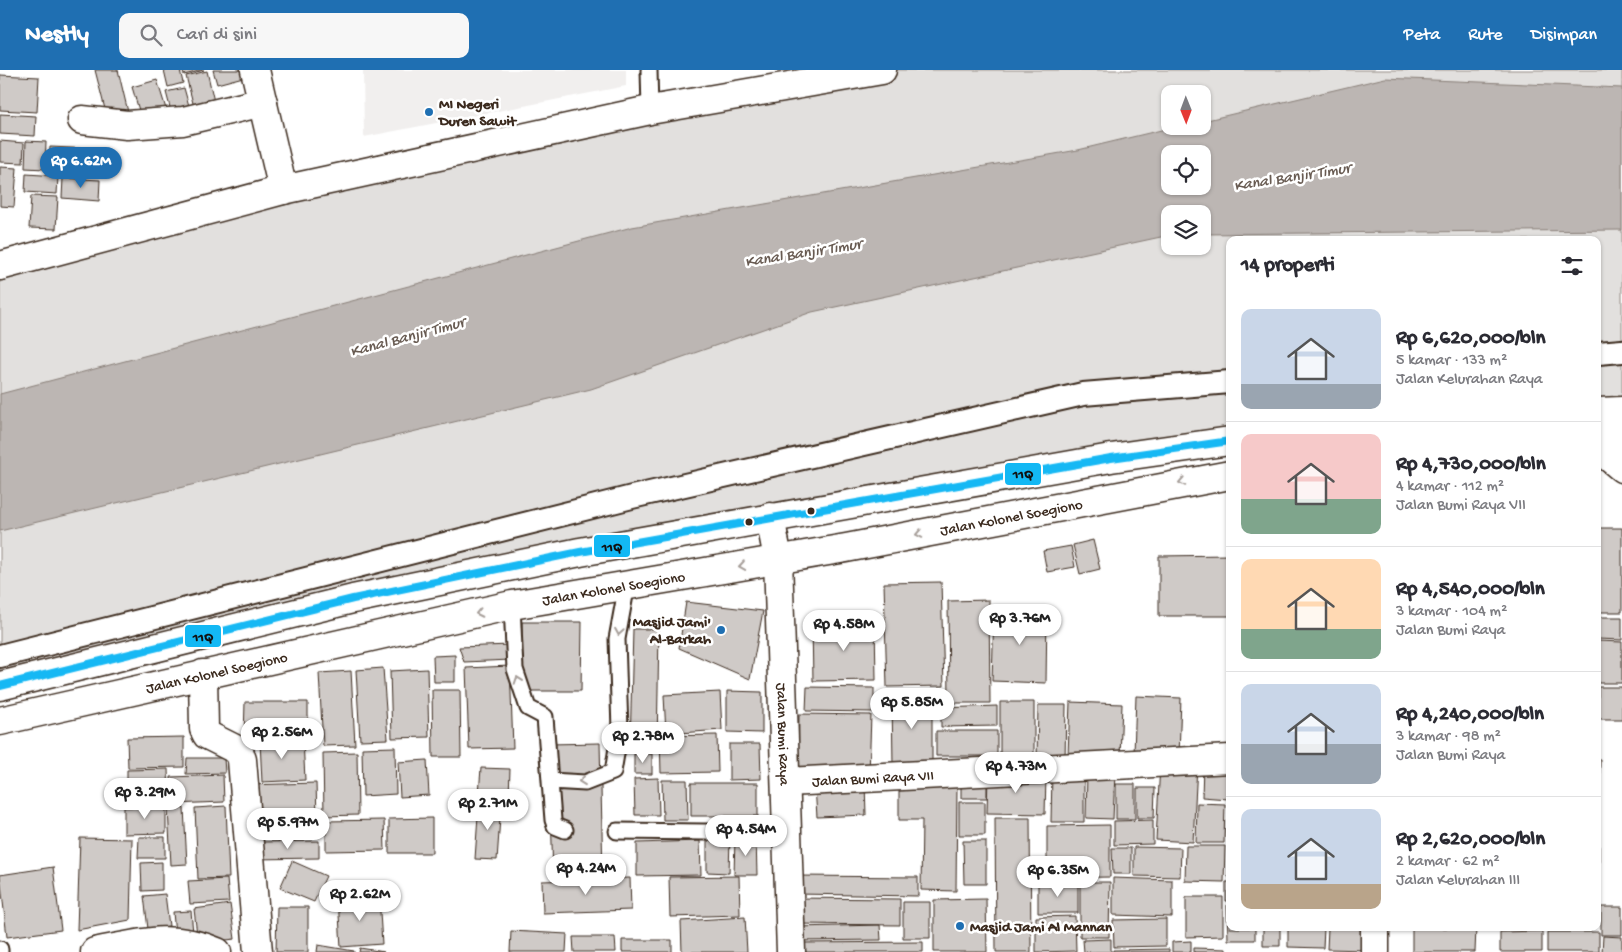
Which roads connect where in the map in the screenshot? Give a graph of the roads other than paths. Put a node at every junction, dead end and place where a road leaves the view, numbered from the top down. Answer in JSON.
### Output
{"nodes":[{"id":1,"x":255,"y":70,"type":"edge"},
{"id":2,"x":648,"y":70,"type":"edge"},
{"id":3,"x":882,"y":70,"type":"edge"},
{"id":4,"x":263,"y":102,"type":"junction"},
{"id":5,"x":650,"y":110,"type":"junction"},
{"id":6,"x":82,"y":120,"type":"dead end"},
{"id":7,"x":283,"y":190,"type":"junction"},
{"id":8,"x":0,"y":266,"type":"edge"},
{"id":9,"x":1622,"y":350,"type":"edge"},
{"id":10,"x":1601,"y":352,"type":"edge"},
{"id":11,"x":1226,"y":382,"type":"edge"},
{"id":12,"x":1622,"y":411,"type":"edge"},
{"id":13,"x":1601,"y":412,"type":"edge"},
{"id":14,"x":1622,"y":439,"type":"edge"},
{"id":15,"x":1601,"y":440,"type":"edge"},
{"id":16,"x":1226,"y":442,"type":"edge"},
{"id":17,"x":1601,"y":450,"type":"edge"},
{"id":18,"x":1622,"y":468,"type":"edge"},
{"id":19,"x":1226,"y":476,"type":"edge"},
{"id":20,"x":770,"y":517,"type":"junction"},
{"id":21,"x":778,"y":559,"type":"junction"},
{"id":22,"x":627,"y":584,"type":"junction"},
{"id":23,"x":512,"y":606,"type":"junction"},
{"id":24,"x":0,"y":656,"type":"edge"},
{"id":25,"x":203,"y":674,"type":"junction"},
{"id":26,"x":0,"y":686,"type":"edge"},
{"id":27,"x":0,"y":721,"type":"edge"},
{"id":28,"x":1226,"y":759,"type":"edge"},
{"id":29,"x":550,"y":781,"type":"junction"},
{"id":30,"x":787,"y":782,"type":"junction"},
{"id":31,"x":565,"y":830,"type":"dead end"},
{"id":32,"x":617,"y":831,"type":"dead end"},
{"id":33,"x":788,"y":833,"type":"junction"},
{"id":34,"x":1375,"y":931,"type":"edge"},
{"id":35,"x":95,"y":952,"type":"edge"},
{"id":36,"x":217,"y":952,"type":"edge"},
{"id":37,"x":258,"y":952,"type":"edge"},
{"id":38,"x":791,"y":952,"type":"edge"},
{"id":39,"x":1375,"y":952,"type":"edge"}],
"edges":[{"from":1,"to":4,"type":"main road"},
{"from":2,"to":5,"type":"lane"},
{"from":3,"to":5,"type":"main road"},
{"from":4,"to":6,"type":"main road"},
{"from":4,"to":7,"type":"main road"},
{"from":5,"to":7,"type":"main road"},
{"from":7,"to":8,"type":"main road"},
{"from":9,"to":10,"type":"street"},
{"from":11,"to":24,"type":"street"},
{"from":12,"to":13,"type":"main road"},
{"from":14,"to":15,"type":"main road"},
{"from":16,"to":20,"type":"main road"},
{"from":17,"to":18,"type":"main road"},
{"from":19,"to":21,"type":"main road","name":"Jalan Kolonel Soegiono","one_way":true},
{"from":20,"to":21,"type":"main road","name":"Jalan Bumi Raya"},
{"from":20,"to":26,"type":"main road"},
{"from":21,"to":22,"type":"main road","name":"Jalan Kolonel Soegiono","one_way":true},
{"from":21,"to":30,"type":"main road","name":"Jalan Bumi Raya"},
{"from":22,"to":23,"type":"main road","name":"Jalan Kolonel Soegiono"},
{"from":22,"to":29,"type":"lane","one_way":true},
{"from":23,"to":25,"type":"main road","name":"Jalan Kolonel Soegiono","one_way":true},
{"from":29,"to":23,"type":"lane","one_way":true},
{"from":25,"to":27,"type":"main road","name":"Jalan Kolonel Soegiono"},
{"from":25,"to":37,"type":"main road"},
{"from":28,"to":30,"type":"main road","name":"Jalan Bumi Raya VII"},
{"from":29,"to":31,"type":"lane"},
{"from":30,"to":33,"type":"main road","name":"Jalan Bumi Raya"},
{"from":32,"to":33,"type":"lane"},
{"from":33,"to":38,"type":"main road","name":"Jalan Bumi Raya"},
{"from":34,"to":39,"type":"main road"},
{"from":35,"to":36,"type":"main road"}]}
